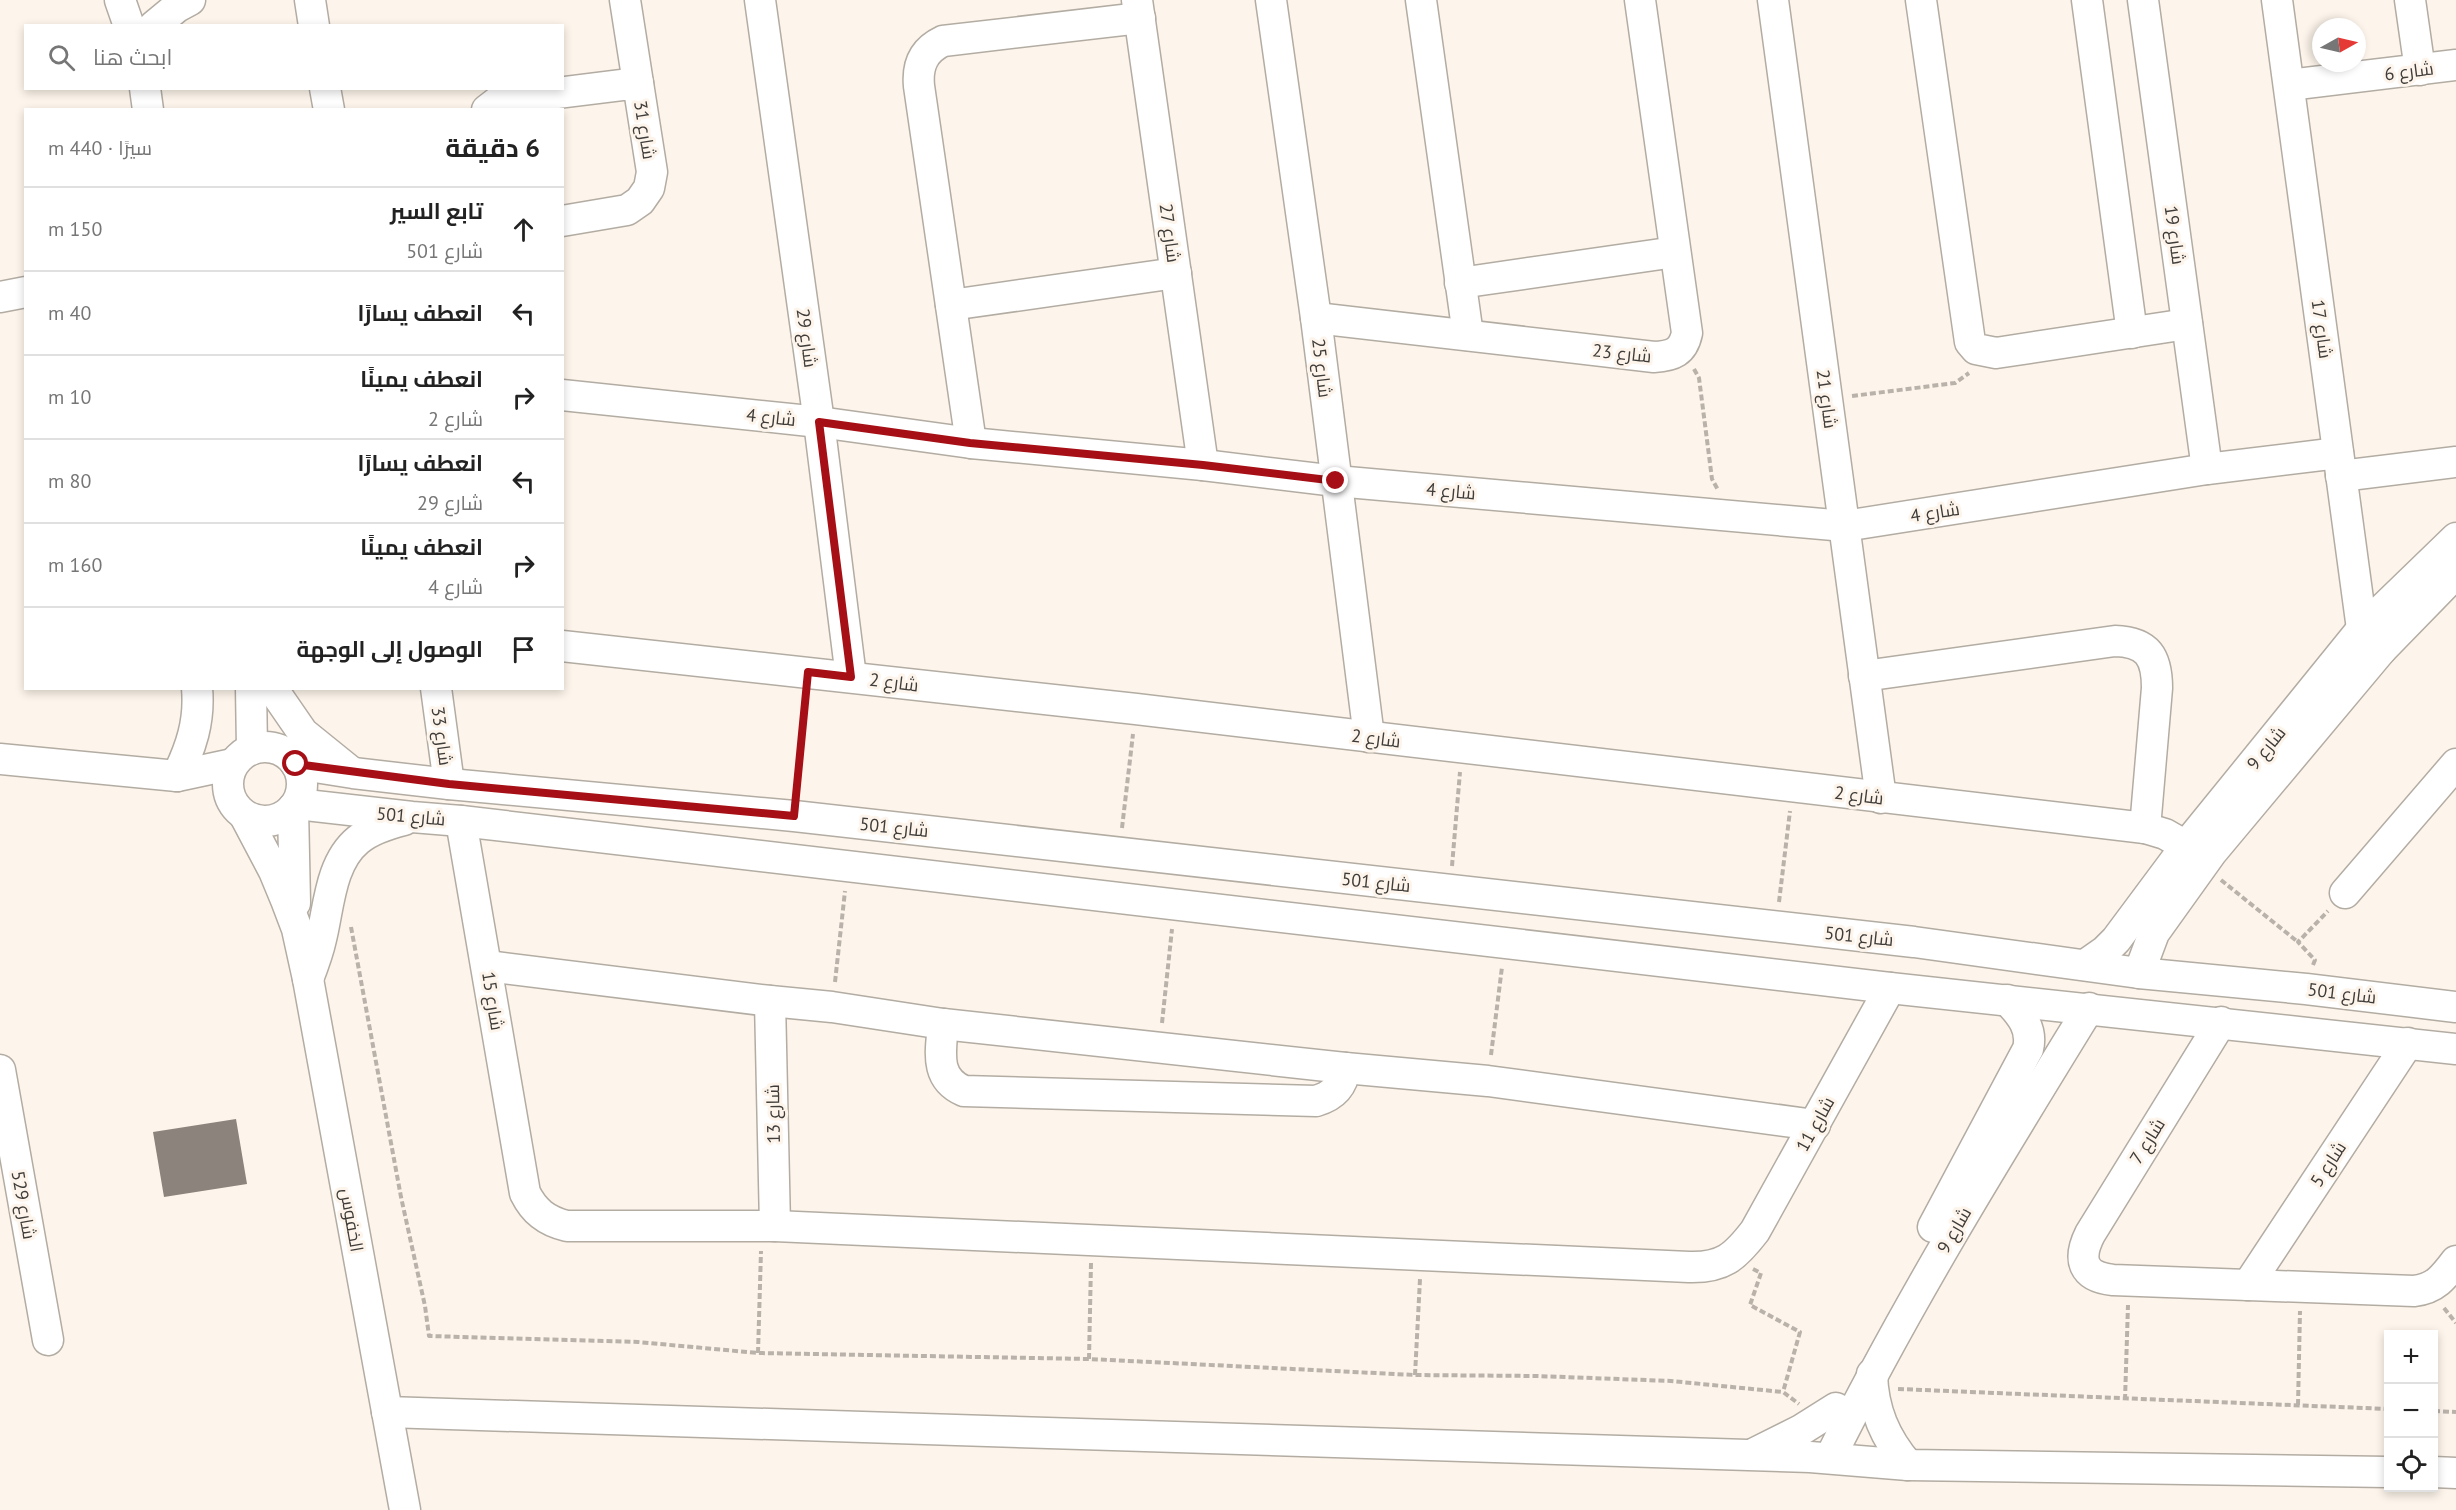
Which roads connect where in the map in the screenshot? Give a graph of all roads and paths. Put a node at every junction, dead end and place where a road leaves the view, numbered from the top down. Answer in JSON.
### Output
{"nodes":[{"id":1,"x":120,"y":0,"type":"edge"},
{"id":2,"x":190,"y":0,"type":"edge"},
{"id":3,"x":310,"y":0,"type":"edge"},
{"id":4,"x":625,"y":0,"type":"edge"},
{"id":5,"x":760,"y":0,"type":"edge"},
{"id":6,"x":1270,"y":0,"type":"edge"},
{"id":7,"x":1421,"y":0,"type":"edge"},
{"id":8,"x":1640,"y":0,"type":"edge"},
{"id":9,"x":1773,"y":0,"type":"edge"},
{"id":10,"x":1921,"y":0,"type":"edge"},
{"id":11,"x":2087,"y":0,"type":"edge"},
{"id":12,"x":2143,"y":0,"type":"edge"},
{"id":13,"x":2277,"y":0,"type":"edge"},
{"id":14,"x":2410,"y":0,"type":"edge"},
{"id":15,"x":1138,"y":9,"type":"edge"},
{"id":16,"x":128,"y":24,"type":"edge"},
{"id":17,"x":156,"y":24,"type":"edge"},
{"id":18,"x":314,"y":24,"type":"edge"},
{"id":19,"x":2456,"y":65,"type":"edge"},
{"id":20,"x":2420,"y":70,"type":"junction"},
{"id":21,"x":638,"y":83,"type":"junction"},
{"id":22,"x":2289,"y":85,"type":"junction"},
{"id":23,"x":145,"y":90,"type":"edge"},
{"id":24,"x":325,"y":90,"type":"edge"},
{"id":25,"x":148,"y":108,"type":"edge"},
{"id":26,"x":329,"y":108,"type":"edge"},
{"id":27,"x":490,"y":108,"type":"edge"},
{"id":28,"x":564,"y":221,"type":"edge"},
{"id":29,"x":1675,"y":252,"type":"junction"},
{"id":30,"x":1176,"y":273,"type":"junction"},
{"id":31,"x":1460,"y":283,"type":"junction"},
{"id":32,"x":24,"y":292,"type":"edge"},
{"id":33,"x":0,"y":297,"type":"edge"},
{"id":34,"x":951,"y":305,"type":"junction"},
{"id":35,"x":1316,"y":318,"type":"junction"},
{"id":36,"x":2187,"y":324,"type":"junction"},
{"id":37,"x":2132,"y":333,"type":"junction"},
{"id":38,"x":1468,"y":335,"type":"junction"},
{"id":39,"x":1976,"y":350,"type":"junction"},
{"id":40,"x":1678,"y":352,"type":"junction"},
{"id":41,"x":564,"y":395,"type":"edge"},
{"id":42,"x":1828,"y":399,"type":"junction"},
{"id":43,"x":819,"y":422,"type":"junction"},
{"id":44,"x":970,"y":443,"type":"junction"},
{"id":45,"x":2456,"y":462,"type":"edge"},
{"id":46,"x":2340,"y":464,"type":"junction"},
{"id":47,"x":1203,"y":465,"type":"junction"},
{"id":48,"x":2207,"y":470,"type":"junction"},
{"id":49,"x":1336,"y":481,"type":"junction"},
{"id":50,"x":1725,"y":492,"type":"dead end"},
{"id":51,"x":1845,"y":526,"type":"junction"},
{"id":52,"x":2456,"y":538,"type":"edge"},
{"id":53,"x":2456,"y":573,"type":"edge"},
{"id":54,"x":2372,"y":640,"type":"junction"},
{"id":55,"x":564,"y":646,"type":"edge"},
{"id":56,"x":808,"y":672,"type":"junction"},
{"id":57,"x":1864,"y":676,"type":"junction"},
{"id":58,"x":851,"y":677,"type":"junction"},
{"id":59,"x":197,"y":690,"type":"edge"},
{"id":60,"x":250,"y":690,"type":"edge"},
{"id":61,"x":257,"y":690,"type":"edge"},
{"id":62,"x":273,"y":690,"type":"edge"},
{"id":63,"x":436,"y":690,"type":"edge"},
{"id":64,"x":1136,"y":709,"type":"junction"},
{"id":65,"x":1369,"y":737,"type":"junction"},
{"id":66,"x":1462,"y":748,"type":"junction"},
{"id":67,"x":242,"y":756,"type":"junction"},
{"id":68,"x":290,"y":758,"type":"junction"},
{"id":69,"x":0,"y":759,"type":"edge"},
{"id":70,"x":2456,"y":764,"type":"edge"},
{"id":71,"x":353,"y":773,"type":"junction"},
{"id":72,"x":177,"y":776,"type":"junction"},
{"id":73,"x":449,"y":784,"type":"junction"},
{"id":74,"x":1793,"y":788,"type":"junction"},
{"id":75,"x":1881,"y":798,"type":"junction"},
{"id":76,"x":295,"y":806,"type":"junction"},
{"id":77,"x":239,"y":810,"type":"junction"},
{"id":78,"x":794,"y":816,"type":"junction"},
{"id":79,"x":412,"y":818,"type":"junction"},
{"id":80,"x":461,"y":821,"type":"junction"},
{"id":81,"x":2145,"y":828,"type":"junction"},
{"id":82,"x":1119,"y":853,"type":"junction"},
{"id":83,"x":2194,"y":855,"type":"junction"},
{"id":84,"x":848,"y":866,"type":"junction"},
{"id":85,"x":1450,"y":890,"type":"junction"},
{"id":86,"x":2345,"y":893,"type":"joint"},
{"id":87,"x":1175,"y":904,"type":"junction"},
{"id":88,"x":349,"y":916,"type":"dead end"},
{"id":89,"x":1777,"y":927,"type":"junction"},
{"id":90,"x":297,"y":930,"type":"junction"},
{"id":91,"x":2298,"y":942,"type":"junction"},
{"id":92,"x":1505,"y":943,"type":"junction"},
{"id":93,"x":487,"y":966,"type":"junction"},
{"id":94,"x":2085,"y":966,"type":"junction"},
{"id":95,"x":2139,"y":973,"type":"junction"},
{"id":96,"x":308,"y":979,"type":"junction"},
{"id":97,"x":1890,"y":988,"type":"junction"},
{"id":98,"x":2306,"y":989,"type":"junction"},
{"id":99,"x":2007,"y":1000,"type":"junction"},
{"id":100,"x":771,"y":1001,"type":"junction"},
{"id":101,"x":2455,"y":1005,"type":"edge"},
{"id":102,"x":832,"y":1007,"type":"junction"},
{"id":103,"x":2089,"y":1008,"type":"junction"},
{"id":104,"x":2221,"y":1022,"type":"junction"},
{"id":105,"x":943,"y":1024,"type":"junction"},
{"id":106,"x":2408,"y":1043,"type":"junction"},
{"id":107,"x":1159,"y":1046,"type":"junction"},
{"id":108,"x":2456,"y":1049,"type":"edge"},
{"id":109,"x":1345,"y":1068,"type":"junction"},
{"id":110,"x":0,"y":1070,"type":"edge"},
{"id":111,"x":1488,"y":1081,"type":"junction"},
{"id":112,"x":1815,"y":1125,"type":"junction"},
{"id":113,"x":12,"y":1204,"type":"edge"},
{"id":114,"x":768,"y":1226,"type":"junction"},
{"id":115,"x":1091,"y":1241,"type":"junction"},
{"id":116,"x":1421,"y":1254,"type":"junction"},
{"id":117,"x":1733,"y":1257,"type":"junction"},
{"id":118,"x":2456,"y":1261,"type":"edge"},
{"id":119,"x":2129,"y":1281,"type":"junction"},
{"id":120,"x":2248,"y":1285,"type":"junction"},
{"id":121,"x":2301,"y":1287,"type":"junction"},
{"id":122,"x":48,"y":1340,"type":"dead end"},
{"id":123,"x":758,"y":1353,"type":"junction"},
{"id":124,"x":1089,"y":1359,"type":"junction"},
{"id":125,"x":1415,"y":1375,"type":"junction"},
{"id":126,"x":1872,"y":1381,"type":"junction"},
{"id":127,"x":1783,"y":1392,"type":"junction"},
{"id":128,"x":2125,"y":1400,"type":"junction"},
{"id":129,"x":2298,"y":1405,"type":"junction"},
{"id":130,"x":2384,"y":1409,"type":"edge"},
{"id":131,"x":2438,"y":1411,"type":"edge"},
{"id":132,"x":387,"y":1412,"type":"junction"},
{"id":133,"x":2456,"y":1412,"type":"edge"},
{"id":134,"x":1827,"y":1414,"type":"junction"},
{"id":135,"x":1747,"y":1456,"type":"junction"},
{"id":136,"x":1820,"y":1458,"type":"junction"},
{"id":137,"x":1908,"y":1465,"type":"junction"},
{"id":138,"x":2384,"y":1472,"type":"edge"},
{"id":139,"x":2438,"y":1472,"type":"edge"},
{"id":140,"x":2456,"y":1473,"type":"edge"},
{"id":141,"x":405,"y":1510,"type":"edge"}],
"edges":[{"from":1,"to":16,"type":"street"},
{"from":2,"to":17,"type":"street"},
{"from":3,"to":18,"type":"street"},
{"from":4,"to":21,"type":"street","name":"شارع 31"},
{"from":5,"to":43,"type":"street","name":"شارع 29"},
{"from":6,"to":35,"type":"street","name":"شارع 25"},
{"from":7,"to":31,"type":"street"},
{"from":8,"to":29,"type":"street","name":"شارع 23"},
{"from":9,"to":42,"type":"street","name":"شارع 21"},
{"from":10,"to":39,"type":"street"},
{"from":11,"to":37,"type":"street"},
{"from":12,"to":36,"type":"street","name":"شارع 19"},
{"from":13,"to":22,"type":"street","name":"شارع 17"},
{"from":14,"to":20,"type":"street"},
{"from":15,"to":30,"type":"street","name":"شارع 27"},
{"from":15,"to":34,"type":"street"},
{"from":19,"to":20,"type":"street","name":"شارع 6"},
{"from":20,"to":22,"type":"street","name":"شارع 6"},
{"from":21,"to":27,"type":"street","name":"شارع 31"},
{"from":21,"to":28,"type":"street","name":"شارع 31"},
{"from":22,"to":46,"type":"street","name":"شارع 17"},
{"from":23,"to":25,"type":"street"},
{"from":24,"to":26,"type":"street"},
{"from":29,"to":31,"type":"street"},
{"from":29,"to":40,"type":"street","name":"شارع 23"},
{"from":30,"to":34,"type":"street"},
{"from":30,"to":47,"type":"street","name":"شارع 27"},
{"from":31,"to":38,"type":"street"},
{"from":32,"to":33,"type":"street"},
{"from":34,"to":44,"type":"street"},
{"from":35,"to":38,"type":"street","name":"شارع 23"},
{"from":35,"to":49,"type":"street","name":"شارع 25"},
{"from":36,"to":37,"type":"street"},
{"from":36,"to":48,"type":"street","name":"شارع 19"},
{"from":37,"to":39,"type":"street"},
{"from":38,"to":40,"type":"street","name":"شارع 23"},
{"from":39,"to":42,"type":"path"},
{"from":40,"to":50,"type":"path"},
{"from":41,"to":43,"type":"street","name":"شارع 4"},
{"from":42,"to":51,"type":"street","name":"شارع 21"},
{"from":43,"to":44,"type":"street","name":"شارع 4"},
{"from":43,"to":58,"type":"street","name":"شارع 29"},
{"from":44,"to":47,"type":"street","name":"شارع 4"},
{"from":45,"to":46,"type":"street","name":"شارع 4"},
{"from":46,"to":48,"type":"street","name":"شارع 4"},
{"from":46,"to":54,"type":"street","name":"شارع 17"},
{"from":47,"to":49,"type":"street","name":"شارع 4"},
{"from":48,"to":51,"type":"street","name":"شارع 4"},
{"from":49,"to":51,"type":"street","name":"شارع 4"},
{"from":49,"to":65,"type":"street","name":"شارع 25"},
{"from":51,"to":57,"type":"street","name":"شارع 21"},
{"from":52,"to":54,"type":"street","name":"شارع 9"},
{"from":53,"to":54,"type":"street","name":"شارع 9"},
{"from":54,"to":83,"type":"street","name":"شارع 9"},
{"from":55,"to":56,"type":"street","name":"شارع 2"},
{"from":56,"to":58,"type":"street","name":"شارع 2"},
{"from":56,"to":78,"type":"path"},
{"from":57,"to":75,"type":"street","name":"شارع 21"},
{"from":57,"to":81,"type":"street"},
{"from":58,"to":64,"type":"street","name":"شارع 2"},
{"from":59,"to":72,"type":"street"},
{"from":60,"to":67,"type":"street"},
{"from":61,"to":68,"type":"street"},
{"from":62,"to":71,"type":"street"},
{"from":63,"to":73,"type":"street","name":"شارع 33"},
{"from":64,"to":65,"type":"street","name":"شارع 2"},
{"from":64,"to":82,"type":"path"},
{"from":65,"to":66,"type":"street","name":"شارع 2"},
{"from":66,"to":74,"type":"street","name":"شارع 2"},
{"from":66,"to":85,"type":"path"},
{"from":67,"to":68,"type":"street"},
{"from":67,"to":72,"type":"street"},
{"from":67,"to":77,"type":"street"},
{"from":68,"to":71,"type":"street","name":"شارع 501"},
{"from":68,"to":76,"type":"street"},
{"from":69,"to":72,"type":"street"},
{"from":70,"to":86,"type":"street"},
{"from":71,"to":73,"type":"street","name":"شارع 501"},
{"from":72,"to":77,"type":"street"},
{"from":73,"to":78,"type":"street","name":"شارع 501"},
{"from":74,"to":75,"type":"street","name":"شارع 2"},
{"from":74,"to":89,"type":"path"},
{"from":75,"to":81,"type":"street","name":"شارع 2"},
{"from":76,"to":77,"type":"street"},
{"from":76,"to":79,"type":"street","name":"شارع 501"},
{"from":76,"to":90,"type":"street","name":"الخفوس"},
{"from":77,"to":90,"type":"street","name":"الخفوس"},
{"from":78,"to":82,"type":"street","name":"شارع 501"},
{"from":79,"to":80,"type":"street","name":"شارع 501"},
{"from":79,"to":96,"type":"street"},
{"from":80,"to":84,"type":"street","name":"شارع 501"},
{"from":80,"to":93,"type":"street","name":"شارع 15"},
{"from":81,"to":83,"type":"street","name":"شارع 2"},
{"from":82,"to":85,"type":"street","name":"شارع 501"},
{"from":83,"to":91,"type":"path"},
{"from":83,"to":94,"type":"street","name":"شارع 9"},
{"from":83,"to":95,"type":"street","name":"شارع 9"},
{"from":84,"to":87,"type":"street","name":"شارع 501"},
{"from":84,"to":102,"type":"path"},
{"from":85,"to":89,"type":"street","name":"شارع 501"},
{"from":86,"to":91,"type":"path"},
{"from":87,"to":92,"type":"street","name":"شارع 501"},
{"from":87,"to":107,"type":"path"},
{"from":88,"to":123,"type":"path"},
{"from":89,"to":94,"type":"street","name":"شارع 501"},
{"from":90,"to":96,"type":"street","name":"الخفوس"},
{"from":91,"to":98,"type":"path"},
{"from":92,"to":97,"type":"street","name":"شارع 501"},
{"from":92,"to":111,"type":"path"},
{"from":93,"to":100,"type":"street"},
{"from":93,"to":114,"type":"street","name":"شارع 15"},
{"from":94,"to":95,"type":"street","name":"شارع 501"},
{"from":95,"to":98,"type":"street","name":"شارع 501"},
{"from":96,"to":132,"type":"street","name":"الخفوس"},
{"from":97,"to":99,"type":"street","name":"شارع 501"},
{"from":97,"to":112,"type":"street","name":"شارع 11"},
{"from":98,"to":101,"type":"street","name":"شارع 501"},
{"from":99,"to":103,"type":"street","name":"شارع 501"},
{"from":99,"to":134,"type":"street","name":"شارع 9"},
{"from":100,"to":102,"type":"street"},
{"from":100,"to":114,"type":"street","name":"شارع 13"},
{"from":102,"to":105,"type":"street"},
{"from":103,"to":104,"type":"street","name":"شارع 501"},
{"from":103,"to":126,"type":"street","name":"شارع 9"},
{"from":104,"to":106,"type":"street","name":"شارع 501"},
{"from":104,"to":119,"type":"street","name":"شارع 7"},
{"from":105,"to":107,"type":"street"},
{"from":105,"to":109,"type":"street"},
{"from":106,"to":108,"type":"street","name":"شارع 501"},
{"from":106,"to":120,"type":"street","name":"شارع 5"},
{"from":107,"to":109,"type":"street"},
{"from":109,"to":111,"type":"street"},
{"from":110,"to":113,"type":"street","name":"شارع 529"},
{"from":111,"to":112,"type":"street"},
{"from":112,"to":117,"type":"street","name":"شارع 11"},
{"from":113,"to":122,"type":"street","name":"شارع 529"},
{"from":114,"to":115,"type":"street","name":"شارع 15"},
{"from":114,"to":123,"type":"path"},
{"from":115,"to":116,"type":"street","name":"شارع 15"},
{"from":115,"to":124,"type":"path"},
{"from":116,"to":117,"type":"street","name":"شارع 15"},
{"from":116,"to":125,"type":"path"},
{"from":117,"to":127,"type":"path"},
{"from":118,"to":121,"type":"street"},
{"from":119,"to":120,"type":"street"},
{"from":119,"to":128,"type":"path"},
{"from":120,"to":121,"type":"street"},
{"from":121,"to":129,"type":"path"},
{"from":123,"to":124,"type":"path"},
{"from":124,"to":125,"type":"path"},
{"from":125,"to":127,"type":"path"},
{"from":126,"to":128,"type":"path"},
{"from":126,"to":136,"type":"street","name":"شارع 9"},
{"from":126,"to":137,"type":"street"},
{"from":127,"to":134,"type":"path"},
{"from":128,"to":129,"type":"path"},
{"from":129,"to":130,"type":"path"},
{"from":131,"to":133,"type":"path"},
{"from":132,"to":135,"type":"street"},
{"from":132,"to":141,"type":"street","name":"الخفوس"},
{"from":134,"to":135,"type":"street"},
{"from":134,"to":136,"type":"street","name":"شارع 9"},
{"from":135,"to":136,"type":"street"},
{"from":136,"to":137,"type":"street"},
{"from":137,"to":138,"type":"street"},
{"from":139,"to":140,"type":"street"}]}
